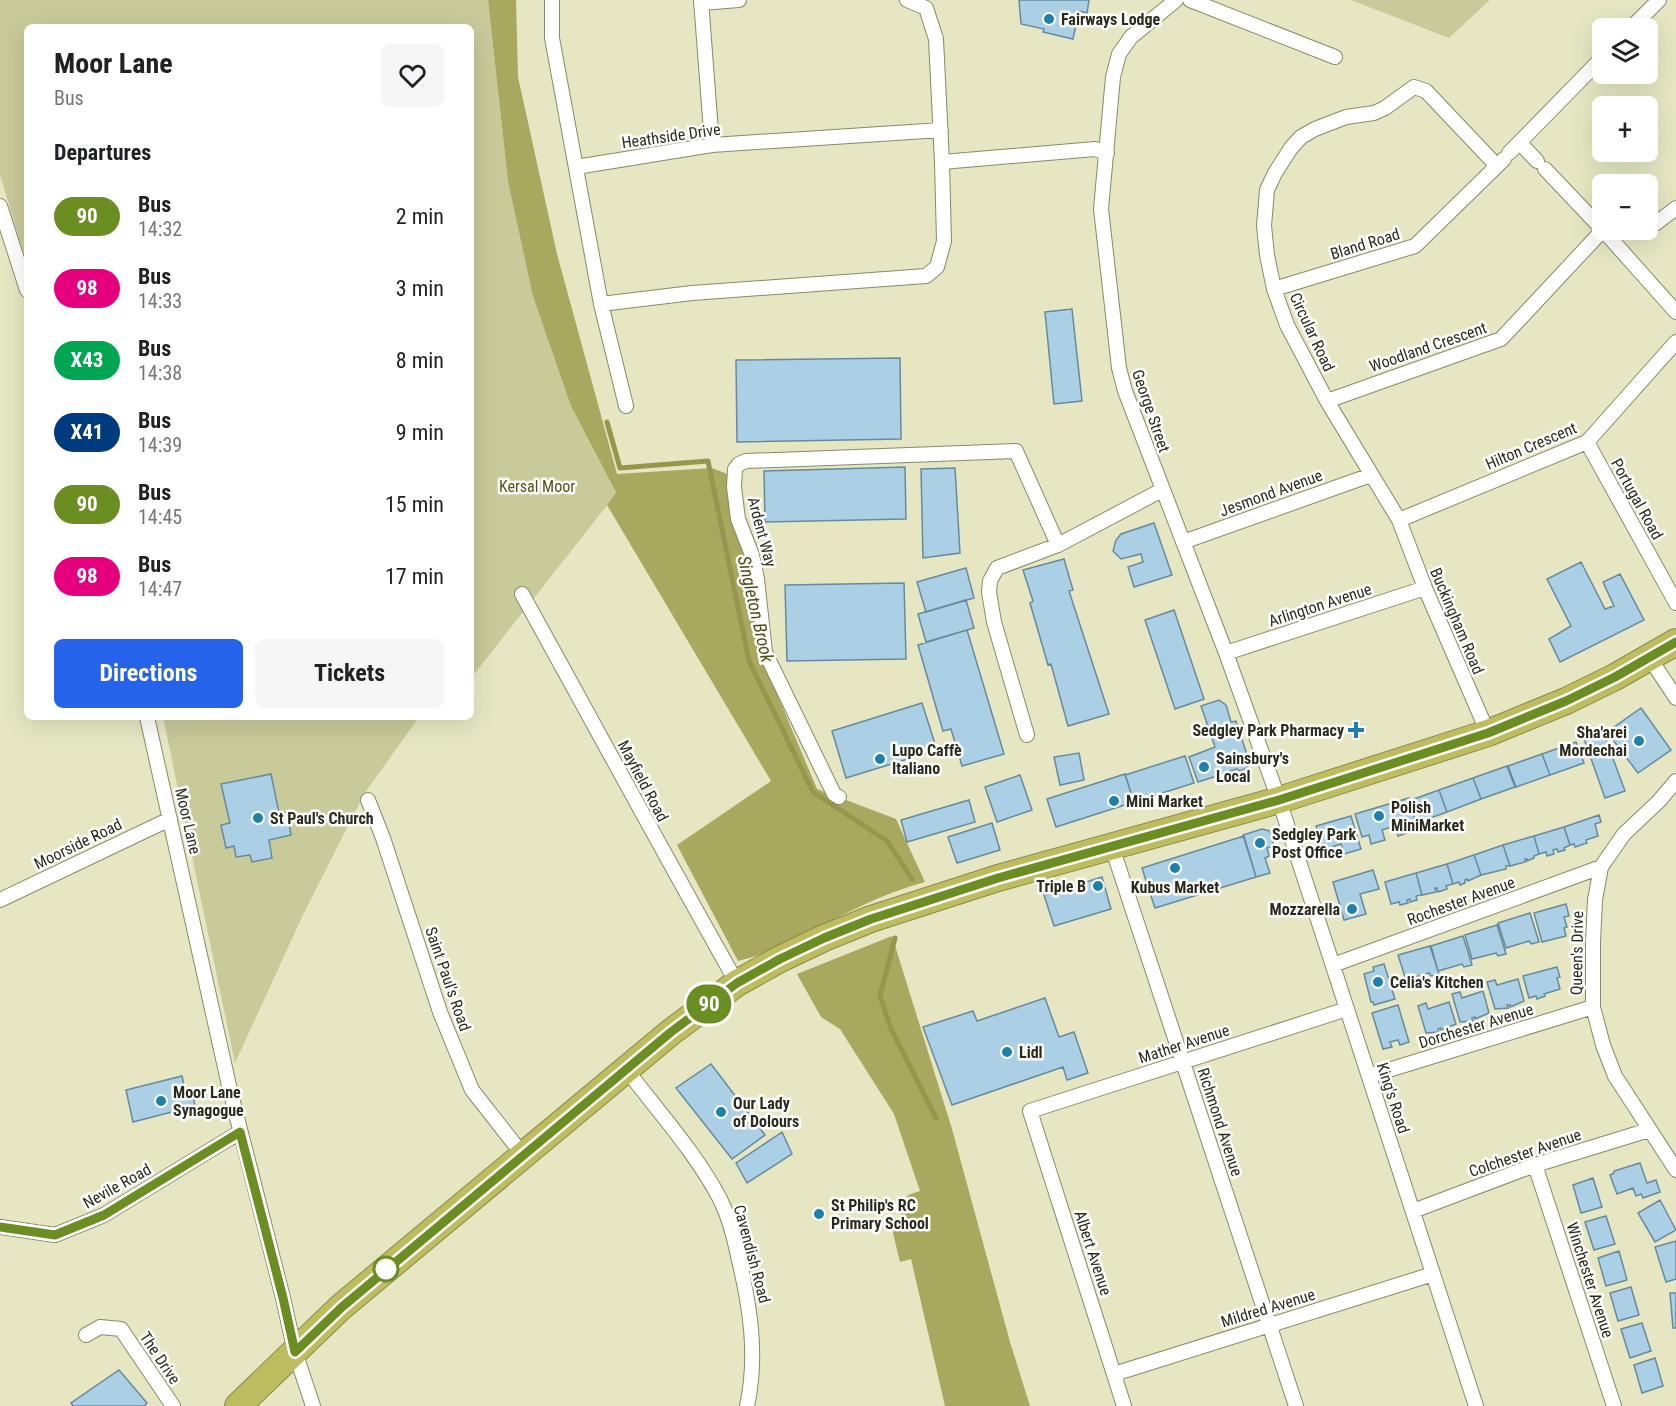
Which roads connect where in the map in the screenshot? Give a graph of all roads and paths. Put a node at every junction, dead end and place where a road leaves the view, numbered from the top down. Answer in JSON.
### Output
{"nodes":[{"id":1,"x":552,"y":0,"type":"edge"},
{"id":2,"x":739,"y":0,"type":"edge"},
{"id":3,"x":907,"y":0,"type":"edge"},
{"id":4,"x":1176,"y":0,"type":"edge"},
{"id":5,"x":1190,"y":0,"type":"edge"},
{"id":6,"x":1659,"y":0,"type":"edge"},
{"id":7,"x":701,"y":1,"type":"edge"},
{"id":8,"x":921,"y":3,"type":"edge"},
{"id":9,"x":1641,"y":18,"type":"edge"},
{"id":10,"x":1335,"y":57,"type":"dead end"},
{"id":11,"x":1592,"y":68,"type":"edge"},
{"id":12,"x":941,"y":130,"type":"junction"},
{"id":13,"x":1520,"y":143,"type":"junction"},
{"id":14,"x":712,"y":145,"type":"junction"},
{"id":15,"x":1107,"y":153,"type":"junction"},
{"id":16,"x":1503,"y":159,"type":"junction"},
{"id":17,"x":942,"y":162,"type":"junction"},
{"id":18,"x":576,"y":167,"type":"junction"},
{"id":19,"x":0,"y":206,"type":"edge"},
{"id":20,"x":1676,"y":208,"type":"edge"},
{"id":21,"x":1592,"y":219,"type":"edge"},
{"id":22,"x":1658,"y":222,"type":"edge"},
{"id":23,"x":1592,"y":240,"type":"edge"},
{"id":24,"x":1612,"y":240,"type":"edge"},
{"id":25,"x":24,"y":281,"type":"edge"},
{"id":26,"x":1274,"y":289,"type":"junction"},
{"id":27,"x":601,"y":304,"type":"junction"},
{"id":28,"x":1676,"y":312,"type":"edge"},
{"id":29,"x":1676,"y":342,"type":"edge"},
{"id":30,"x":1327,"y":400,"type":"junction"},
{"id":31,"x":626,"y":406,"type":"dead end"},
{"id":32,"x":1587,"y":442,"type":"junction"},
{"id":33,"x":1371,"y":475,"type":"junction"},
{"id":34,"x":1161,"y":490,"type":"junction"},
{"id":35,"x":1399,"y":520,"type":"junction"},
{"id":36,"x":1182,"y":542,"type":"junction"},
{"id":37,"x":1058,"y":545,"type":"junction"},
{"id":38,"x":1425,"y":588,"type":"junction"},
{"id":39,"x":522,"y":594,"type":"dead end"},
{"id":40,"x":1676,"y":603,"type":"edge"},
{"id":41,"x":1676,"y":642,"type":"edge"},
{"id":42,"x":1226,"y":653,"type":"junction"},
{"id":43,"x":1649,"y":657,"type":"junction"},
{"id":44,"x":1676,"y":698,"type":"edge"},
{"id":45,"x":148,"y":720,"type":"edge"},
{"id":46,"x":1488,"y":733,"type":"junction"},
{"id":47,"x":1027,"y":735,"type":"dead end"},
{"id":48,"x":1676,"y":781,"type":"edge"},
{"id":49,"x":839,"y":797,"type":"dead end"},
{"id":50,"x":1279,"y":800,"type":"junction"},
{"id":51,"x":368,"y":801,"type":"dead end"},
{"id":52,"x":170,"y":819,"type":"junction"},
{"id":53,"x":1112,"y":847,"type":"junction"},
{"id":54,"x":1601,"y":867,"type":"junction"},
{"id":55,"x":0,"y":900,"type":"edge"},
{"id":56,"x":1333,"y":965,"type":"junction"},
{"id":57,"x":737,"y":983,"type":"junction"},
{"id":58,"x":1593,"y":1007,"type":"junction"},
{"id":59,"x":1347,"y":1009,"type":"junction"},
{"id":60,"x":1183,"y":1062,"type":"junction"},
{"id":61,"x":626,"y":1069,"type":"junction"},
{"id":62,"x":1369,"y":1076,"type":"junction"},
{"id":63,"x":1030,"y":1111,"type":"joint"},
{"id":64,"x":1649,"y":1130,"type":"junction"},
{"id":65,"x":240,"y":1132,"type":"junction"},
{"id":66,"x":523,"y":1155,"type":"junction"},
{"id":67,"x":1535,"y":1165,"type":"junction"},
{"id":68,"x":1676,"y":1170,"type":"edge"},
{"id":69,"x":1413,"y":1211,"type":"junction"},
{"id":70,"x":0,"y":1227,"type":"edge"},
{"id":71,"x":1433,"y":1274,"type":"junction"},
{"id":72,"x":1270,"y":1325,"type":"junction"},
{"id":73,"x":86,"y":1335,"type":"dead end"},
{"id":74,"x":295,"y":1352,"type":"junction"},
{"id":75,"x":1113,"y":1374,"type":"junction"},
{"id":76,"x":173,"y":1406,"type":"edge"},
{"id":77,"x":238,"y":1406,"type":"edge"},
{"id":78,"x":313,"y":1406,"type":"edge"},
{"id":79,"x":747,"y":1406,"type":"edge"},
{"id":80,"x":1124,"y":1406,"type":"edge"},
{"id":81,"x":1296,"y":1406,"type":"edge"},
{"id":82,"x":1476,"y":1406,"type":"edge"},
{"id":83,"x":1614,"y":1406,"type":"edge"}],
"edges":[{"from":1,"to":18,"type":"street"},
{"from":2,"to":7,"type":"street"},
{"from":3,"to":8,"type":"street"},
{"from":4,"to":15,"type":"street","name":"George Street"},
{"from":5,"to":10,"type":"street"},
{"from":6,"to":9,"type":"street"},
{"from":7,"to":14,"type":"street"},
{"from":8,"to":12,"type":"street"},
{"from":11,"to":13,"type":"street","name":"Bland Road"},
{"from":12,"to":14,"type":"street","name":"Heathside Drive"},
{"from":12,"to":17,"type":"street"},
{"from":13,"to":16,"type":"street","name":"Bland Road"},
{"from":13,"to":21,"type":"street"},
{"from":14,"to":18,"type":"street","name":"Heathside Drive"},
{"from":15,"to":17,"type":"street"},
{"from":15,"to":34,"type":"street","name":"George Street"},
{"from":16,"to":26,"type":"street","name":"Bland Road"},
{"from":16,"to":26,"type":"street","name":"Circular Road"},
{"from":17,"to":27,"type":"street"},
{"from":18,"to":27,"type":"street"},
{"from":19,"to":25,"type":"street"},
{"from":20,"to":22,"type":"street"},
{"from":23,"to":30,"type":"street","name":"Woodland Crescent"},
{"from":24,"to":28,"type":"street"},
{"from":26,"to":30,"type":"street","name":"Circular Road"},
{"from":27,"to":31,"type":"street"},
{"from":29,"to":32,"type":"street","name":"Hilton Crescent"},
{"from":30,"to":33,"type":"street","name":"Circular Road"},
{"from":32,"to":35,"type":"street","name":"Hilton Crescent"},
{"from":32,"to":40,"type":"street","name":"Portugal Road"},
{"from":33,"to":35,"type":"street","name":"Circular Road"},
{"from":33,"to":36,"type":"street","name":"Jesmond Avenue"},
{"from":34,"to":36,"type":"street","name":"George Street"},
{"from":34,"to":37,"type":"street"},
{"from":35,"to":38,"type":"street","name":"Buckingham Road"},
{"from":36,"to":42,"type":"street","name":"George Street"},
{"from":37,"to":47,"type":"street"},
{"from":37,"to":49,"type":"street","name":"Ardent Way"},
{"from":38,"to":42,"type":"street","name":"Arlington Avenue"},
{"from":38,"to":46,"type":"street","name":"Buckingham Road"},
{"from":39,"to":57,"type":"street","name":"Mayfield Road"},
{"from":41,"to":43,"type":"highway"},
{"from":42,"to":50,"type":"street","name":"George Street"},
{"from":43,"to":44,"type":"street"},
{"from":43,"to":46,"type":"highway"},
{"from":45,"to":52,"type":"street","name":"Moor Lane"},
{"from":46,"to":50,"type":"highway"},
{"from":48,"to":54,"type":"street","name":"Queen's Drive"},
{"from":50,"to":53,"type":"highway"},
{"from":50,"to":56,"type":"street","name":"King's Road"},
{"from":51,"to":66,"type":"street","name":"Saint Paul's Road"},
{"from":52,"to":55,"type":"street","name":"Moorside Road"},
{"from":52,"to":65,"type":"street","name":"Moor Lane"},
{"from":53,"to":57,"type":"highway"},
{"from":53,"to":60,"type":"street","name":"Richmond Avenue"},
{"from":54,"to":56,"type":"street","name":"Rochester Avenue"},
{"from":54,"to":58,"type":"street","name":"Queen's Drive"},
{"from":56,"to":59,"type":"street","name":"King's Road"},
{"from":57,"to":61,"type":"highway"},
{"from":58,"to":62,"type":"street","name":"Dorchester Avenue"},
{"from":58,"to":64,"type":"street","name":"Queen's Drive"},
{"from":59,"to":60,"type":"street","name":"Mather Avenue"},
{"from":59,"to":62,"type":"street","name":"King's Road"},
{"from":60,"to":63,"type":"street","name":"Mather Avenue"},
{"from":60,"to":72,"type":"street","name":"Richmond Avenue"},
{"from":61,"to":66,"type":"highway"},
{"from":61,"to":79,"type":"street","name":"Cavendish Road"},
{"from":62,"to":69,"type":"street","name":"King's Road"},
{"from":63,"to":75,"type":"street","name":"Albert Avenue"},
{"from":64,"to":67,"type":"street","name":"Colchester Avenue"},
{"from":64,"to":68,"type":"street","name":"Queen's Drive"},
{"from":65,"to":70,"type":"street","name":"Nevile Road"},
{"from":65,"to":74,"type":"street","name":"Moor Lane"},
{"from":66,"to":74,"type":"highway"},
{"from":67,"to":69,"type":"street","name":"Colchester Avenue"},
{"from":67,"to":83,"type":"street","name":"Winchester Avenue"},
{"from":69,"to":71,"type":"street","name":"King's Road"},
{"from":71,"to":72,"type":"street","name":"Mildred Avenue"},
{"from":71,"to":82,"type":"street","name":"King's Road"},
{"from":72,"to":75,"type":"street","name":"Mildred Avenue"},
{"from":72,"to":81,"type":"street","name":"Richmond Avenue"},
{"from":73,"to":76,"type":"street","name":"The Drive"},
{"from":74,"to":77,"type":"highway"},
{"from":74,"to":78,"type":"street","name":"Moor Lane"},
{"from":75,"to":80,"type":"street","name":"Albert Avenue"}]}
